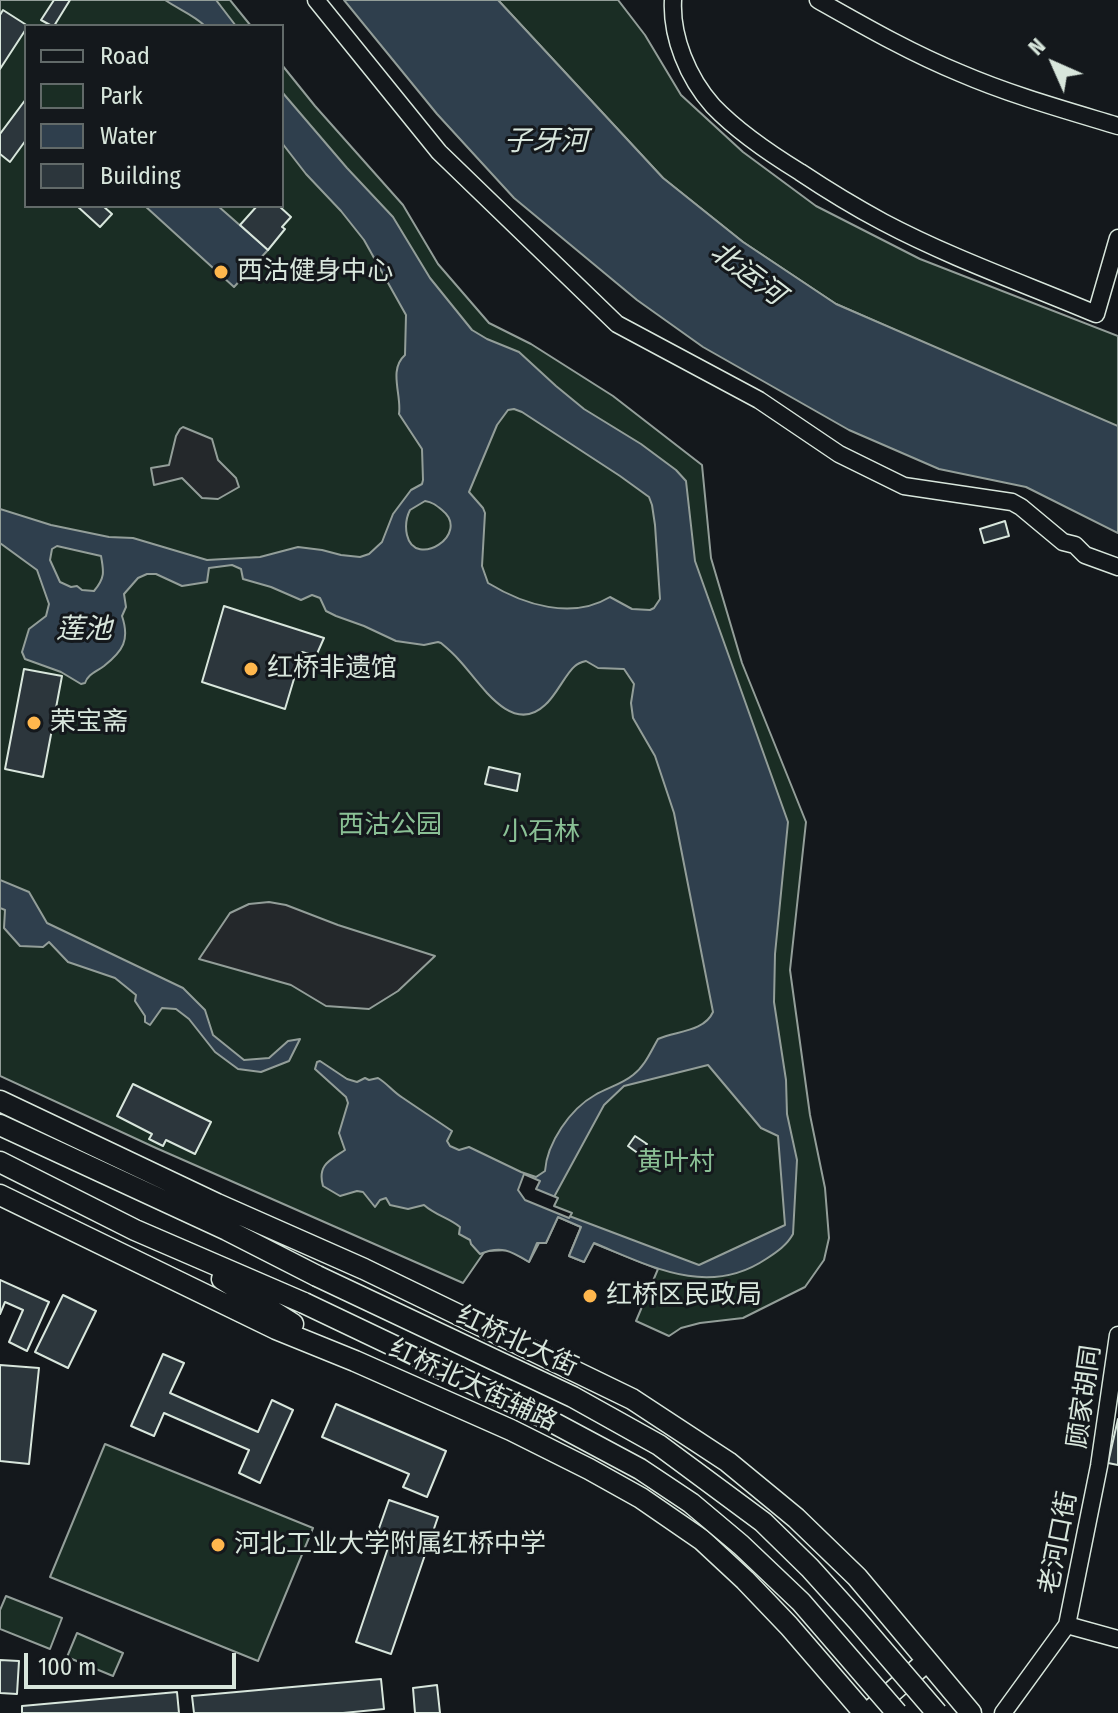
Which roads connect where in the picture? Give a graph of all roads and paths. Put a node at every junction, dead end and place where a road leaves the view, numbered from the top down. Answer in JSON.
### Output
{"nodes":[{"id":1,"x":316,"y":0,"type":"edge"},
{"id":2,"x":673,"y":0,"type":"edge"},
{"id":3,"x":818,"y":0,"type":"edge"},
{"id":4,"x":1118,"y":126,"type":"edge"},
{"id":5,"x":1118,"y":238,"type":"edge"},
{"id":6,"x":1118,"y":567,"type":"edge"},
{"id":7,"x":0,"y":1101,"type":"edge"},
{"id":8,"x":0,"y":1125,"type":"edge"},
{"id":9,"x":0,"y":1162,"type":"edge"},
{"id":10,"x":0,"y":1195,"type":"edge"},
{"id":11,"x":33,"y":1212,"type":"junction"},
{"id":12,"x":135,"y":1230,"type":"junction"},
{"id":13,"x":227,"y":1230,"type":"junction"},
{"id":14,"x":186,"y":1254,"type":"junction"},
{"id":15,"x":364,"y":1269,"type":"junction"},
{"id":16,"x":1118,"y":1335,"type":"edge"},
{"id":17,"x":355,"y":1361,"type":"junction"},
{"id":18,"x":1099,"y":1466,"type":"joint"},
{"id":19,"x":1067,"y":1625,"type":"junction"},
{"id":20,"x":1118,"y":1639,"type":"edge"},
{"id":21,"x":927,"y":1661,"type":"junction"},
{"id":22,"x":866,"y":1713,"type":"edge"},
{"id":23,"x":897,"y":1713,"type":"edge"},
{"id":24,"x":937,"y":1713,"type":"edge"},
{"id":25,"x":971,"y":1713,"type":"edge"},
{"id":26,"x":1003,"y":1713,"type":"edge"}],
"edges":[{"from":1,"to":6,"type":"street"},
{"from":2,"to":5,"type":"street"},
{"from":3,"to":4,"type":"street"},
{"from":7,"to":15,"type":"main road"},
{"from":8,"to":13,"type":"main road","name":"红桥北大街"},
{"from":9,"to":12,"type":"main road"},
{"from":10,"to":11,"type":"main road","name":"红桥北大街辅路"},
{"from":11,"to":12,"type":"main road"},
{"from":11,"to":17,"type":"main road","name":"红桥北大街辅路"},
{"from":12,"to":14,"type":"main road"},
{"from":13,"to":15,"type":"main road"},
{"from":13,"to":24,"type":"main road","name":"红桥北大街","bridge":true},
{"from":14,"to":17,"type":"main road"},
{"from":14,"to":23,"type":"main road","bridge":true},
{"from":15,"to":21,"type":"main road"},
{"from":16,"to":18,"type":"street","name":"顾家胡同"},
{"from":17,"to":22,"type":"main road","name":"红桥北大街辅路"},
{"from":18,"to":19,"type":"street","name":"老河口街"},
{"from":19,"to":20,"type":"street","name":"老河口街"},
{"from":19,"to":26,"type":"street"},
{"from":21,"to":22,"type":"main road"},
{"from":21,"to":25,"type":"main road"}]}
